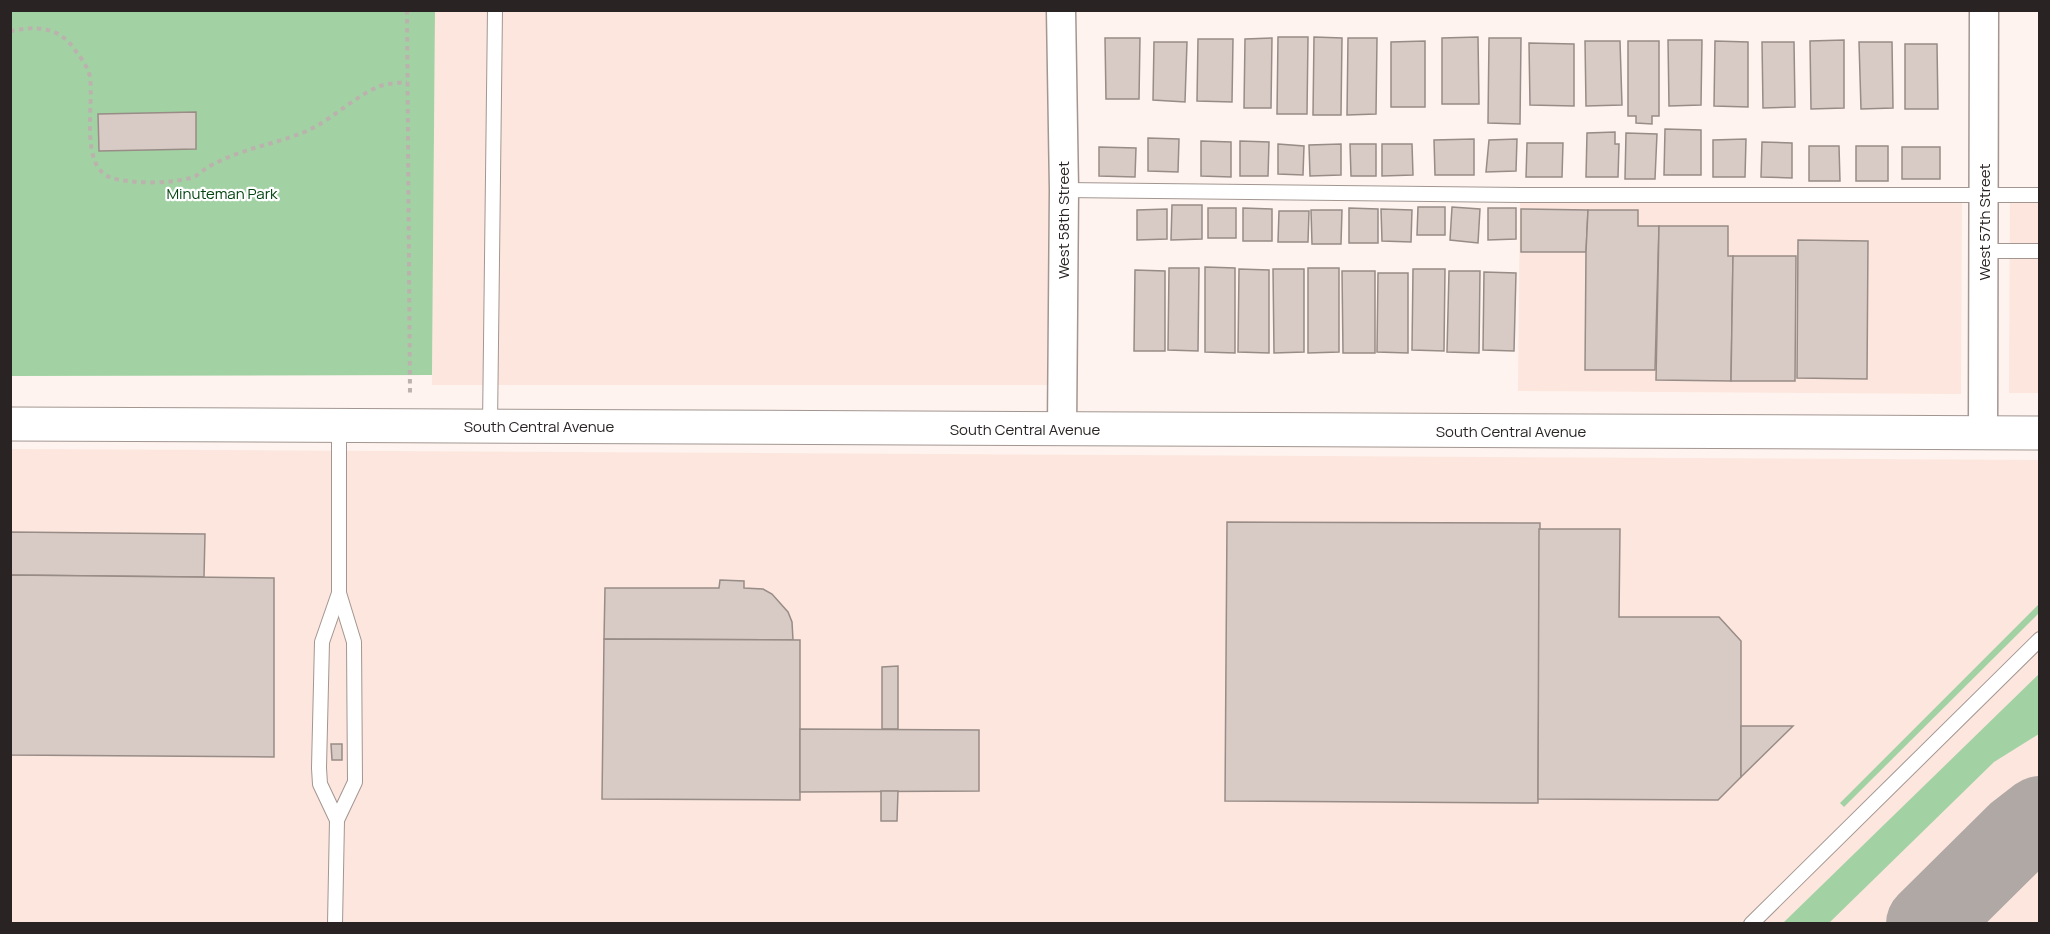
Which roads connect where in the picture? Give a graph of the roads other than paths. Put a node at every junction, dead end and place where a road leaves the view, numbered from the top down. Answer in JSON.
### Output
{"nodes":[{"id":1,"x":495,"y":10,"type":"edge"},
{"id":2,"x":1061,"y":10,"type":"edge"},
{"id":3,"x":1984,"y":10,"type":"edge"},
{"id":4,"x":1064,"y":189,"type":"junction"},
{"id":5,"x":1984,"y":195,"type":"junction"},
{"id":6,"x":2040,"y":195,"type":"edge"},
{"id":7,"x":1983,"y":251,"type":"junction"},
{"id":8,"x":2040,"y":251,"type":"edge"},
{"id":9,"x":10,"y":424,"type":"edge"},
{"id":10,"x":339,"y":425,"type":"junction"},
{"id":11,"x":490,"y":426,"type":"junction"},
{"id":12,"x":1062,"y":429,"type":"junction"},
{"id":13,"x":1983,"y":433,"type":"junction"},
{"id":14,"x":2040,"y":433,"type":"edge"},
{"id":15,"x":339,"y":593,"type":"junction"},
{"id":16,"x":2040,"y":639,"type":"edge"},
{"id":17,"x":337,"y":820,"type":"junction"},
{"id":18,"x":335,"y":924,"type":"edge"},
{"id":19,"x":1751,"y":924,"type":"edge"}],
"edges":[{"from":1,"to":11,"type":"lane"},
{"from":2,"to":4,"type":"street","name":"West 58th Street"},
{"from":3,"to":5,"type":"street","name":"West 57th Street"},
{"from":4,"to":5,"type":"lane"},
{"from":4,"to":12,"type":"street","name":"West 58th Street"},
{"from":5,"to":6,"type":"lane"},
{"from":5,"to":7,"type":"street","name":"West 57th Street"},
{"from":7,"to":8,"type":"lane"},
{"from":7,"to":13,"type":"street","name":"West 57th Street"},
{"from":9,"to":10,"type":"main road","name":"South Central Avenue"},
{"from":10,"to":11,"type":"main road","name":"South Central Avenue"},
{"from":10,"to":15,"type":"lane"},
{"from":11,"to":12,"type":"main road","name":"South Central Avenue"},
{"from":12,"to":13,"type":"main road","name":"South Central Avenue"},
{"from":13,"to":14,"type":"main road","name":"South Central Avenue"},
{"from":15,"to":17,"type":"lane"},
{"from":15,"to":17,"type":"lane"},
{"from":16,"to":19,"type":"lane"},
{"from":17,"to":18,"type":"lane"}]}
